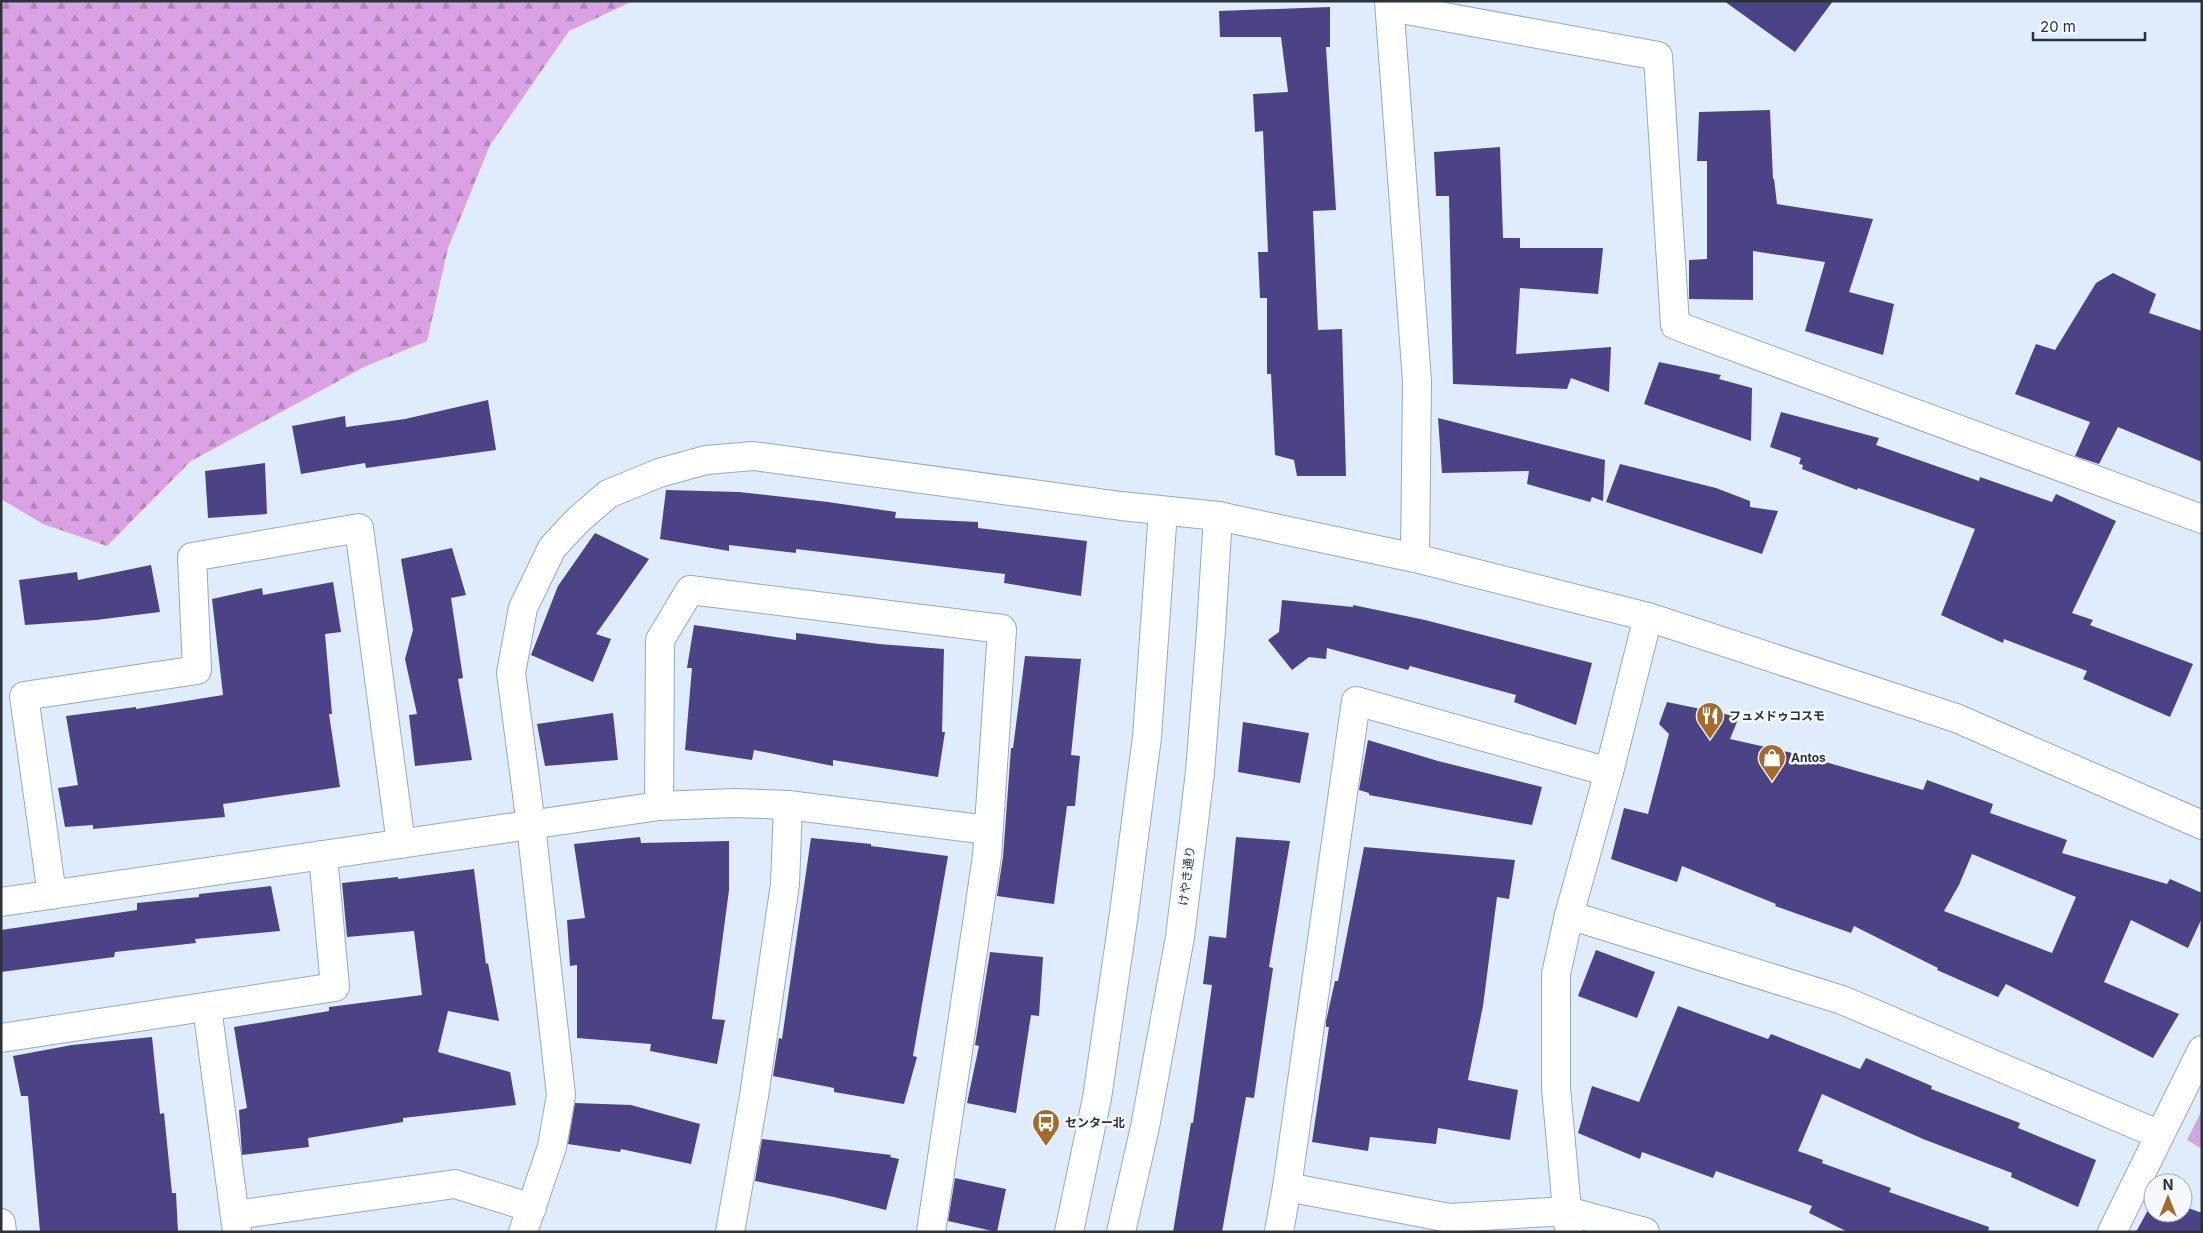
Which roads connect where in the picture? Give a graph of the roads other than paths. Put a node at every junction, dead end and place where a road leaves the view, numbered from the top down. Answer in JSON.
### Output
{"nodes":[{"id":1,"x":1389,"y":4,"type":"edge"},
{"id":2,"x":1162,"y":510,"type":"junction"},
{"id":3,"x":1218,"y":516,"type":"junction"},
{"id":4,"x":2202,"y":519,"type":"edge"},
{"id":5,"x":1415,"y":558,"type":"junction"},
{"id":6,"x":1648,"y":617,"type":"junction"},
{"id":7,"x":1608,"y":772,"type":"junction"},
{"id":8,"x":788,"y":805,"type":"junction"},
{"id":9,"x":659,"y":806,"type":"junction"},
{"id":10,"x":2201,"y":820,"type":"edge"},
{"id":11,"x":531,"y":825,"type":"junction"},
{"id":12,"x":988,"y":830,"type":"junction"},
{"id":13,"x":401,"y":844,"type":"junction"},
{"id":14,"x":323,"y":855,"type":"junction"},
{"id":15,"x":52,"y":895,"type":"junction"},
{"id":16,"x":1,"y":902,"type":"edge"},
{"id":17,"x":1568,"y":914,"type":"junction"},
{"id":18,"x":207,"y":1007,"type":"junction"},
{"id":19,"x":1,"y":1038,"type":"edge"},
{"id":20,"x":2202,"y":1050,"type":"edge"},
{"id":21,"x":2160,"y":1135,"type":"junction"},
{"id":22,"x":1288,"y":1188,"type":"junction"},
{"id":23,"x":528,"y":1220,"type":"edge"},
{"id":24,"x":1568,"y":1221,"type":"edge"},
{"id":25,"x":1,"y":1223,"type":"edge"},
{"id":26,"x":236,"y":1223,"type":"edge"},
{"id":27,"x":1450,"y":1225,"type":"edge"},
{"id":28,"x":2,"y":1232,"type":"edge"},
{"id":29,"x":730,"y":1232,"type":"edge"},
{"id":30,"x":931,"y":1232,"type":"edge"},
{"id":31,"x":1069,"y":1232,"type":"edge"},
{"id":32,"x":1121,"y":1232,"type":"edge"},
{"id":33,"x":1279,"y":1232,"type":"edge"},
{"id":34,"x":1645,"y":1232,"type":"edge"},
{"id":35,"x":2112,"y":1232,"type":"edge"}],
"edges":[{"from":1,"to":4,"type":"street"},
{"from":1,"to":5,"type":"street"},
{"from":2,"to":3,"type":"street"},
{"from":2,"to":11,"type":"street"},
{"from":2,"to":31,"type":"street"},
{"from":3,"to":5,"type":"street"},
{"from":3,"to":32,"type":"street","name":"けやき通り"},
{"from":5,"to":6,"type":"street"},
{"from":6,"to":7,"type":"street"},
{"from":6,"to":10,"type":"street"},
{"from":7,"to":17,"type":"street"},
{"from":7,"to":22,"type":"street"},
{"from":8,"to":9,"type":"street"},
{"from":8,"to":12,"type":"street"},
{"from":8,"to":29,"type":"street"},
{"from":9,"to":11,"type":"street"},
{"from":9,"to":12,"type":"street"},
{"from":11,"to":13,"type":"street"},
{"from":11,"to":23,"type":"street"},
{"from":12,"to":30,"type":"street"},
{"from":13,"to":14,"type":"street"},
{"from":13,"to":15,"type":"street"},
{"from":14,"to":15,"type":"street"},
{"from":14,"to":18,"type":"street"},
{"from":15,"to":16,"type":"street"},
{"from":17,"to":21,"type":"street"},
{"from":17,"to":24,"type":"street"},
{"from":18,"to":19,"type":"street"},
{"from":18,"to":26,"type":"street"},
{"from":20,"to":21,"type":"street"},
{"from":21,"to":35,"type":"street"},
{"from":22,"to":27,"type":"street"},
{"from":22,"to":33,"type":"street"},
{"from":23,"to":26,"type":"street"},
{"from":24,"to":27,"type":"street"},
{"from":24,"to":34,"type":"street"},
{"from":25,"to":28,"type":"street"}]}
